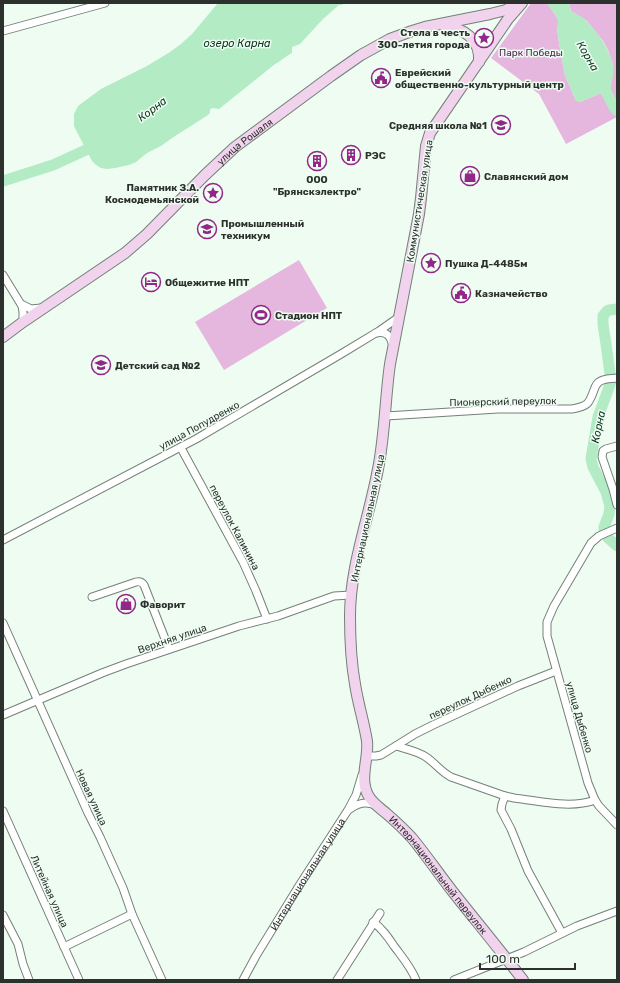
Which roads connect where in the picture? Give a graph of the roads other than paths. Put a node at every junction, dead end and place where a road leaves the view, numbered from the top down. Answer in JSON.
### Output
{"nodes":[{"id":1,"x":105,"y":3,"type":"edge"},
{"id":2,"x":520,"y":3,"type":"edge"},
{"id":3,"x":439,"y":24,"type":"junction"},
{"id":4,"x":3,"y":31,"type":"edge"},
{"id":5,"x":479,"y":62,"type":"junction"},
{"id":6,"x":3,"y":275,"type":"edge"},
{"id":7,"x":21,"y":304,"type":"junction"},
{"id":8,"x":45,"y":307,"type":"junction"},
{"id":9,"x":398,"y":317,"type":"junction"},
{"id":10,"x":23,"y":322,"type":"junction"},
{"id":11,"x":372,"y":335,"type":"junction"},
{"id":12,"x":3,"y":337,"type":"edge"},
{"id":13,"x":393,"y":347,"type":"junction"},
{"id":14,"x":616,"y":378,"type":"edge"},
{"id":15,"x":386,"y":416,"type":"junction"},
{"id":16,"x":617,"y":446,"type":"edge"},
{"id":17,"x":181,"y":448,"type":"junction"},
{"id":18,"x":617,"y":505,"type":"edge"},
{"id":19,"x":617,"y":528,"type":"edge"},
{"id":20,"x":3,"y":540,"type":"edge"},
{"id":21,"x":351,"y":595,"type":"junction"},
{"id":22,"x":92,"y":597,"type":"dead end"},
{"id":23,"x":267,"y":619,"type":"junction"},
{"id":24,"x":3,"y":623,"type":"edge"},
{"id":25,"x":169,"y":649,"type":"junction"},
{"id":26,"x":556,"y":671,"type":"junction"},
{"id":27,"x":37,"y":701,"type":"junction"},
{"id":28,"x":3,"y":715,"type":"edge"},
{"id":29,"x":396,"y":746,"type":"junction"},
{"id":30,"x":366,"y":761,"type":"junction"},
{"id":31,"x":367,"y":794,"type":"joint"},
{"id":32,"x":505,"y":796,"type":"junction"},
{"id":33,"x":595,"y":800,"type":"junction"},
{"id":34,"x":375,"y":805,"type":"junction"},
{"id":35,"x":348,"y":810,"type":"junction"},
{"id":36,"x":3,"y":811,"type":"edge"},
{"id":37,"x":617,"y":825,"type":"edge"},
{"id":38,"x":617,"y":911,"type":"edge"},
{"id":39,"x":380,"y":913,"type":"dead end"},
{"id":40,"x":132,"y":914,"type":"junction"},
{"id":41,"x":3,"y":915,"type":"edge"},
{"id":42,"x":373,"y":922,"type":"junction"},
{"id":43,"x":562,"y":933,"type":"junction"},
{"id":44,"x":64,"y":947,"type":"junction"},
{"id":45,"x":507,"y":959,"type":"junction"},
{"id":46,"x":29,"y":980,"type":"edge"},
{"id":47,"x":79,"y":980,"type":"edge"},
{"id":48,"x":162,"y":980,"type":"edge"},
{"id":49,"x":243,"y":980,"type":"edge"},
{"id":50,"x":337,"y":980,"type":"edge"},
{"id":51,"x":416,"y":980,"type":"edge"},
{"id":52,"x":454,"y":980,"type":"edge"},
{"id":53,"x":523,"y":980,"type":"edge"}],
"edges":[{"from":1,"to":4,"type":"street"},
{"from":2,"to":3,"type":"street","name":"улица Рошаля"},
{"from":2,"to":5,"type":"street"},
{"from":3,"to":5,"type":"street"},
{"from":3,"to":8,"type":"street","name":"улица Рошаля"},
{"from":5,"to":9,"type":"street","name":"Коммунистическая улица"},
{"from":6,"to":7,"type":"street"},
{"from":7,"to":8,"type":"street"},
{"from":7,"to":10,"type":"street"},
{"from":8,"to":10,"type":"street","name":"улица Рошаля"},
{"from":9,"to":11,"type":"street","name":"улица Попудренко"},
{"from":9,"to":13,"type":"street","name":"Интернациональная улица"},
{"from":10,"to":12,"type":"street","name":"улица Рошаля"},
{"from":11,"to":13,"type":"street"},
{"from":11,"to":17,"type":"street","name":"улица Попудренко"},
{"from":13,"to":15,"type":"street","name":"Интернациональная улица"},
{"from":14,"to":15,"type":"street","name":"Пионерский переулок"},
{"from":15,"to":21,"type":"street","name":"Интернациональная улица"},
{"from":16,"to":18,"type":"street"},
{"from":17,"to":20,"type":"street","name":"улица Попудренко"},
{"from":17,"to":23,"type":"street","name":"переулок Калинина"},
{"from":19,"to":26,"type":"street","name":"улица Дыбенко"},
{"from":21,"to":23,"type":"street","name":"Верхняя улица"},
{"from":21,"to":30,"type":"street","name":"Интернациональная улица"},
{"from":22,"to":25,"type":"street"},
{"from":23,"to":25,"type":"street","name":"Верхняя улица"},
{"from":24,"to":27,"type":"street","name":"Новая улица"},
{"from":25,"to":27,"type":"street","name":"Верхняя улица"},
{"from":26,"to":29,"type":"street","name":"переулок Дыбенко"},
{"from":26,"to":33,"type":"street","name":"улица Дыбенко"},
{"from":27,"to":28,"type":"street","name":"Верхняя улица"},
{"from":27,"to":40,"type":"street","name":"Новая улица"},
{"from":29,"to":30,"type":"street","name":"переулок Дыбенко"},
{"from":29,"to":32,"type":"street"},
{"from":30,"to":31,"type":"street","name":"Интернациональная улица"},
{"from":30,"to":35,"type":"street","name":"Интернациональная улица"},
{"from":31,"to":34,"type":"street","name":"Интернациональный переулок"},
{"from":32,"to":33,"type":"street"},
{"from":32,"to":43,"type":"street"},
{"from":33,"to":37,"type":"street","name":"улица Дыбенко"},
{"from":34,"to":35,"type":"street"},
{"from":34,"to":45,"type":"street","name":"Интернациональный переулок"},
{"from":35,"to":49,"type":"street","name":"Интернациональная улица"},
{"from":36,"to":44,"type":"street","name":"Литейная улица"},
{"from":38,"to":43,"type":"street"},
{"from":39,"to":42,"type":"street"},
{"from":40,"to":44,"type":"street"},
{"from":40,"to":48,"type":"street","name":"Новая улица"},
{"from":41,"to":46,"type":"street"},
{"from":42,"to":50,"type":"street"},
{"from":42,"to":51,"type":"street"},
{"from":43,"to":45,"type":"street"},
{"from":44,"to":47,"type":"street","name":"Литейная улица"},
{"from":45,"to":52,"type":"street"},
{"from":45,"to":53,"type":"street","name":"Интернациональный переулок"}]}
